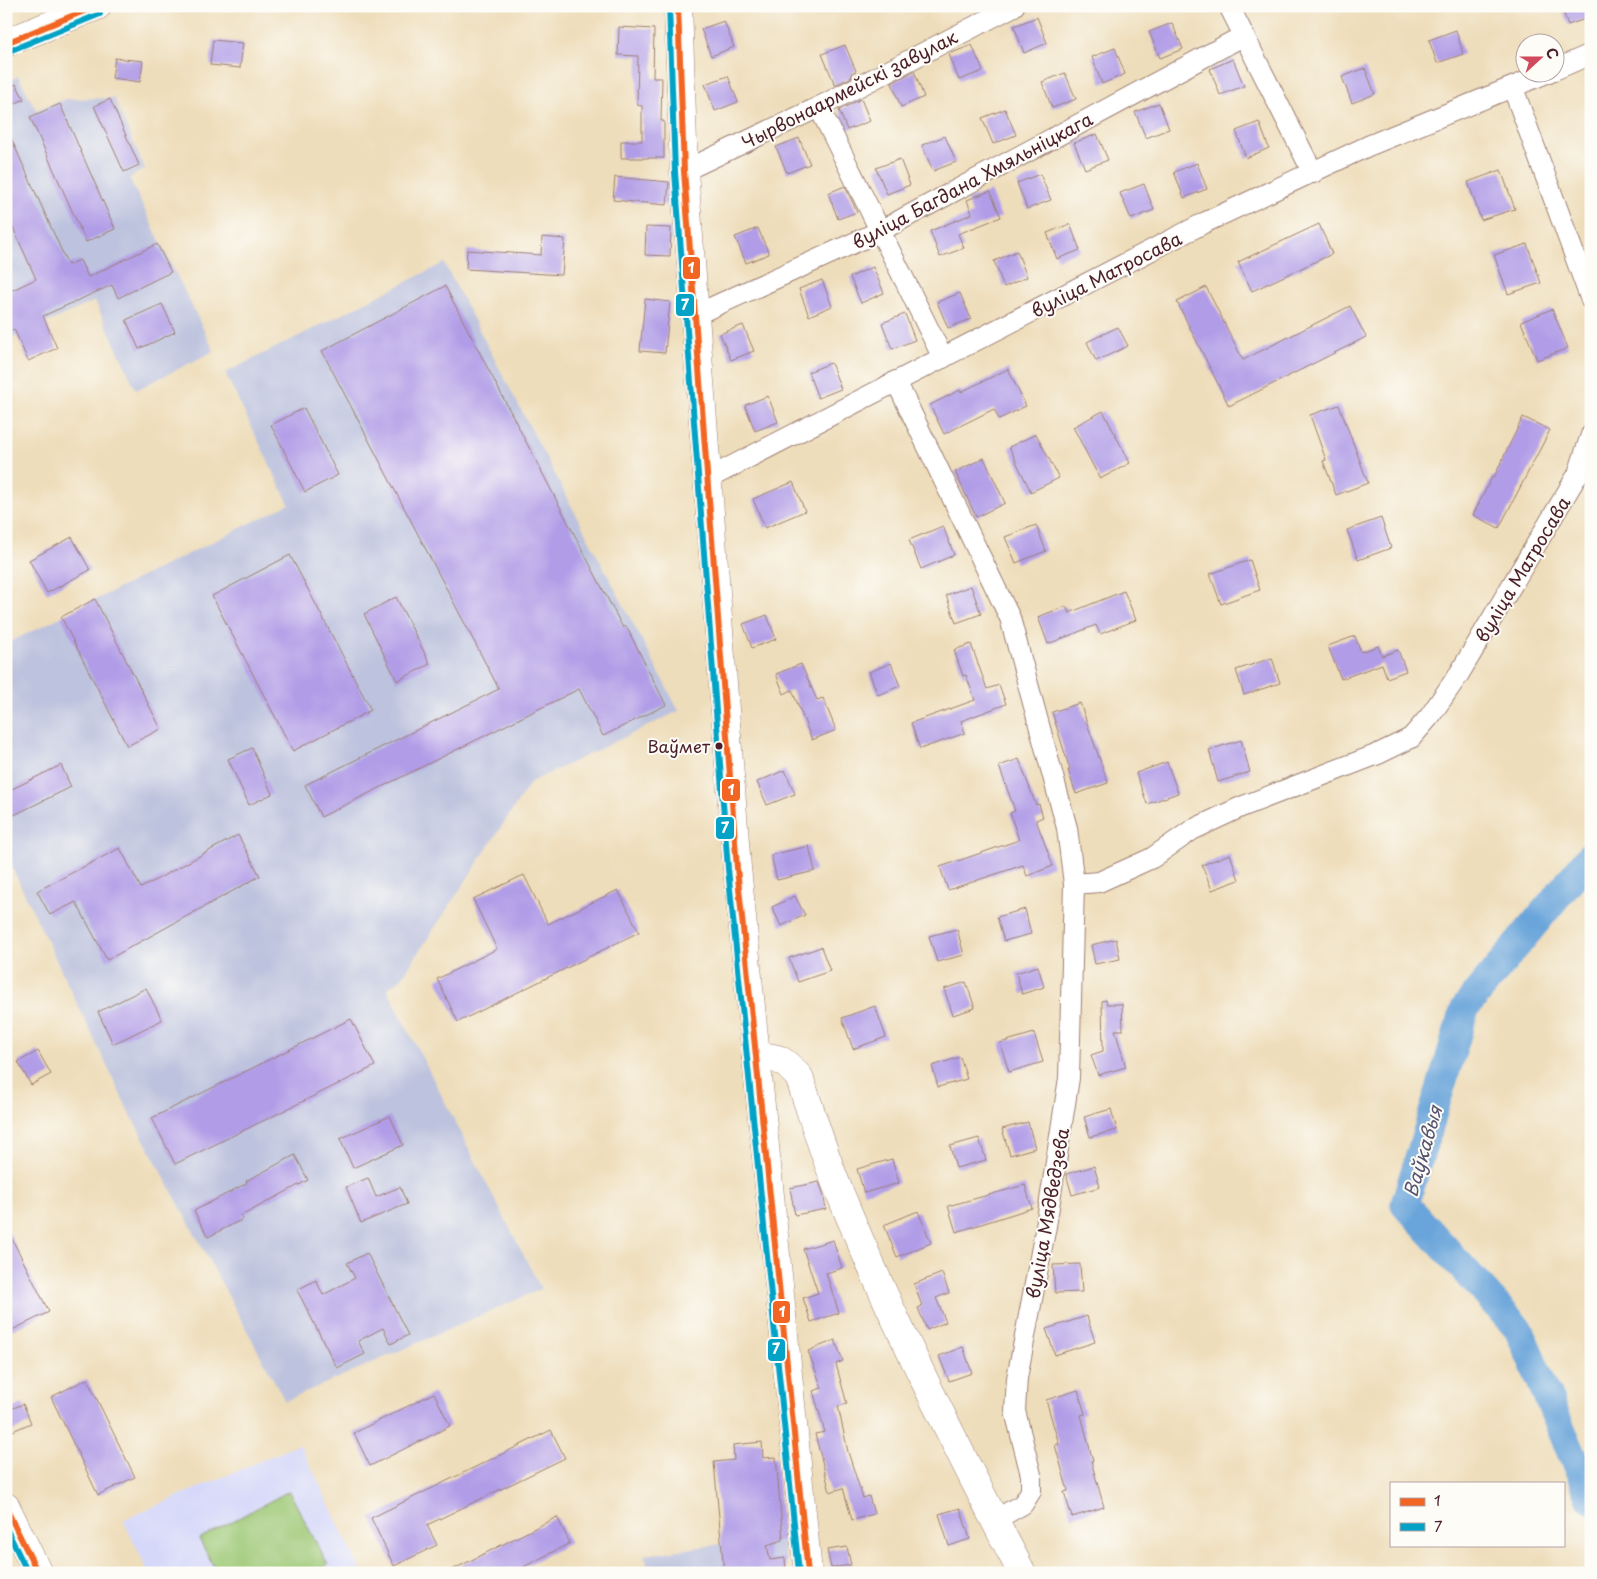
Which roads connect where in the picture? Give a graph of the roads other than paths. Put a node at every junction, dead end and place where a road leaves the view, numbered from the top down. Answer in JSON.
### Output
{"nodes":[{"id":1,"x":98,"y":6,"type":"edge"},
{"id":2,"x":678,"y":6,"type":"edge"},
{"id":3,"x":1014,"y":6,"type":"edge"},
{"id":4,"x":1229,"y":6,"type":"edge"},
{"id":5,"x":1243,"y":36,"type":"junction"},
{"id":6,"x":6,"y":43,"type":"edge"},
{"id":7,"x":1591,"y":54,"type":"edge"},
{"id":8,"x":1564,"y":66,"type":"edge"},
{"id":9,"x":1527,"y":82,"type":"edge"},
{"id":10,"x":1514,"y":88,"type":"junction"},
{"id":11,"x":819,"y":107,"type":"junction"},
{"id":12,"x":684,"y":171,"type":"junction"},
{"id":13,"x":1313,"y":173,"type":"junction"},
{"id":14,"x":880,"y":231,"type":"junction"},
{"id":15,"x":1591,"y":300,"type":"edge"},
{"id":16,"x":696,"y":315,"type":"junction"},
{"id":17,"x":943,"y":358,"type":"junction"},
{"id":18,"x":896,"y":381,"type":"junction"},
{"id":19,"x":1591,"y":435,"type":"edge"},
{"id":20,"x":707,"y":480,"type":"junction"},
{"id":21,"x":1074,"y":884,"type":"junction"},
{"id":22,"x":756,"y":1058,"type":"junction"},
{"id":23,"x":6,"y":1507,"type":"edge"},
{"id":24,"x":995,"y":1520,"type":"junction"},
{"id":25,"x":38,"y":1573,"type":"edge"},
{"id":26,"x":808,"y":1573,"type":"edge"},
{"id":27,"x":1022,"y":1573,"type":"edge"}],
"edges":[{"from":1,"to":6,"type":"street"},
{"from":2,"to":12,"type":"street"},
{"from":3,"to":11,"type":"street","name":"Чырвонаармейскі завулак"},
{"from":4,"to":5,"type":"street"},
{"from":5,"to":13,"type":"street"},
{"from":5,"to":14,"type":"street","name":"вуліца Багдана Хмяльніцкага"},
{"from":7,"to":8,"type":"street"},
{"from":9,"to":10,"type":"street","name":"вуліца Матросава"},
{"from":10,"to":13,"type":"street","name":"вуліца Матросава"},
{"from":10,"to":15,"type":"street"},
{"from":11,"to":12,"type":"street","name":"Чырвонаармейскі завулак"},
{"from":11,"to":14,"type":"street"},
{"from":12,"to":16,"type":"street"},
{"from":13,"to":17,"type":"street","name":"вуліца Матросава"},
{"from":14,"to":16,"type":"street","name":"вуліца Багдана Хмяльніцкага"},
{"from":14,"to":17,"type":"street"},
{"from":16,"to":20,"type":"street"},
{"from":17,"to":18,"type":"street","name":"вуліца Матросава"},
{"from":18,"to":20,"type":"street","name":"вуліца Матросава"},
{"from":18,"to":21,"type":"street","name":"вуліца Мядведзева"},
{"from":19,"to":21,"type":"street","name":"вуліца Матросава"},
{"from":20,"to":22,"type":"street"},
{"from":21,"to":24,"type":"street","name":"вуліца Мядведзева"},
{"from":22,"to":24,"type":"street"},
{"from":22,"to":26,"type":"street"},
{"from":23,"to":25,"type":"street"},
{"from":24,"to":27,"type":"street"}]}
